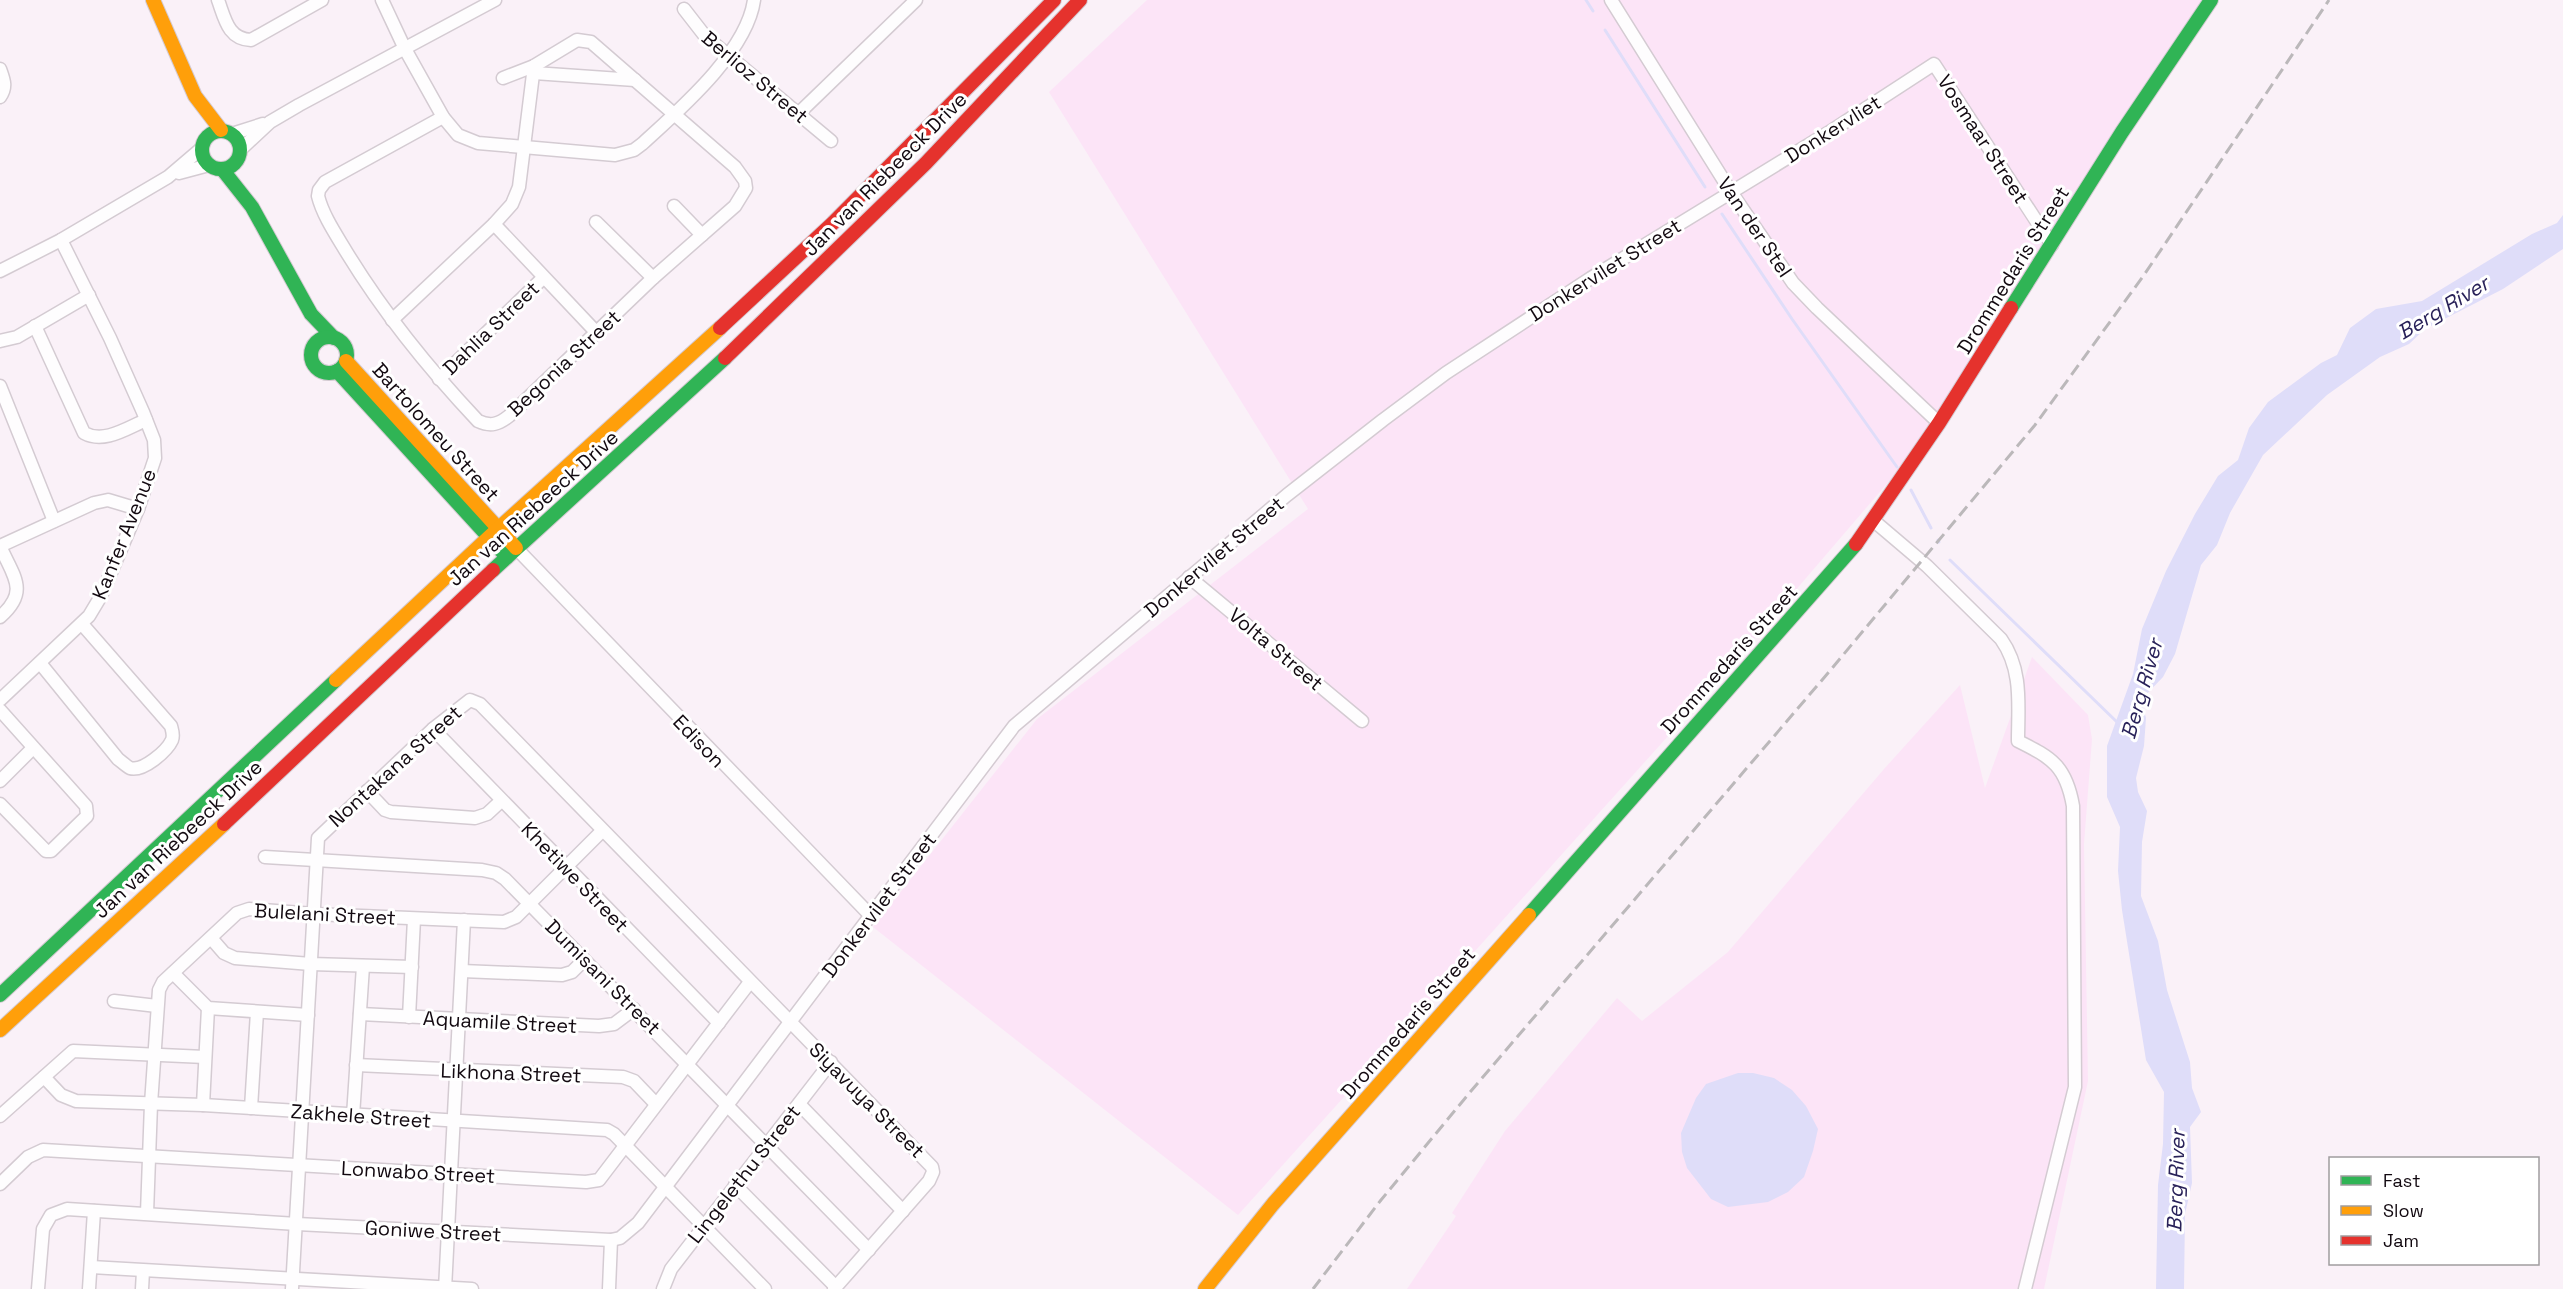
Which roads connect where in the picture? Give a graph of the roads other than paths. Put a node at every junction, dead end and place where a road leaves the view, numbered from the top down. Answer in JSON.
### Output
{"nodes":[{"id":1,"x":153,"y":0,"type":"edge"},
{"id":2,"x":218,"y":0,"type":"edge"},
{"id":3,"x":322,"y":0,"type":"edge"},
{"id":4,"x":382,"y":0,"type":"edge"},
{"id":5,"x":495,"y":0,"type":"edge"},
{"id":6,"x":754,"y":0,"type":"edge"},
{"id":7,"x":916,"y":0,"type":"edge"},
{"id":8,"x":1054,"y":0,"type":"edge"},
{"id":9,"x":1080,"y":0,"type":"edge"},
{"id":10,"x":1611,"y":0,"type":"edge"},
{"id":11,"x":2211,"y":0,"type":"edge"},
{"id":12,"x":684,"y":9,"type":"dead end"},
{"id":13,"x":405,"y":48,"type":"junction"},
{"id":14,"x":728,"y":55,"type":"junction"},
{"id":15,"x":1934,"y":64,"type":"joint"},
{"id":16,"x":0,"y":69,"type":"edge"},
{"id":17,"x":534,"y":70,"type":"junction"},
{"id":18,"x":502,"y":78,"type":"dead end"},
{"id":19,"x":635,"y":80,"type":"junction"},
{"id":20,"x":0,"y":96,"type":"edge"},
{"id":21,"x":195,"y":96,"type":"junction"},
{"id":22,"x":674,"y":114,"type":"junction"},
{"id":23,"x":798,"y":114,"type":"junction"},
{"id":24,"x":443,"y":117,"type":"junction"},
{"id":25,"x":270,"y":122,"type":"junction"},
{"id":26,"x":226,"y":132,"type":"junction"},
{"id":27,"x":831,"y":141,"type":"dead end"},
{"id":28,"x":204,"y":144,"type":"junction"},
{"id":29,"x":525,"y":146,"type":"junction"},
{"id":30,"x":238,"y":155,"type":"junction"},
{"id":31,"x":215,"y":167,"type":"junction"},
{"id":32,"x":168,"y":177,"type":"junction"},
{"id":33,"x":1731,"y":192,"type":"junction"},
{"id":34,"x":674,"y":206,"type":"dead end"},
{"id":35,"x":252,"y":207,"type":"junction"},
{"id":36,"x":596,"y":222,"type":"dead end"},
{"id":37,"x":494,"y":224,"type":"junction"},
{"id":38,"x":702,"y":235,"type":"junction"},
{"id":39,"x":62,"y":240,"type":"junction"},
{"id":40,"x":2052,"y":245,"type":"junction"},
{"id":41,"x":0,"y":271,"type":"edge"},
{"id":42,"x":543,"y":278,"type":"junction"},
{"id":43,"x":653,"y":278,"type":"junction"},
{"id":44,"x":89,"y":295,"type":"junction"},
{"id":45,"x":311,"y":314,"type":"junction"},
{"id":46,"x":392,"y":320,"type":"junction"},
{"id":47,"x":35,"y":326,"type":"junction"},
{"id":48,"x":596,"y":332,"type":"junction"},
{"id":49,"x":334,"y":338,"type":"junction"},
{"id":50,"x":0,"y":341,"type":"edge"},
{"id":51,"x":311,"y":350,"type":"junction"},
{"id":52,"x":341,"y":366,"type":"junction"},
{"id":53,"x":439,"y":379,"type":"junction"},
{"id":54,"x":0,"y":386,"type":"edge"},
{"id":55,"x":146,"y":420,"type":"junction"},
{"id":56,"x":1939,"y":423,"type":"junction"},
{"id":57,"x":138,"y":509,"type":"junction"},
{"id":58,"x":54,"y":521,"type":"junction"},
{"id":59,"x":1874,"y":521,"type":"junction"},
{"id":60,"x":493,"y":533,"type":"junction"},
{"id":61,"x":0,"y":546,"type":"edge"},
{"id":62,"x":511,"y":553,"type":"junction"},
{"id":63,"x":1189,"y":577,"type":"junction"},
{"id":64,"x":0,"y":617,"type":"edge"},
{"id":65,"x":82,"y":624,"type":"junction"},
{"id":66,"x":40,"y":663,"type":"junction"},
{"id":67,"x":0,"y":700,"type":"edge"},
{"id":68,"x":0,"y":710,"type":"edge"},
{"id":69,"x":1362,"y":722,"type":"dead end"},
{"id":70,"x":433,"y":729,"type":"junction"},
{"id":71,"x":33,"y":748,"type":"junction"},
{"id":72,"x":0,"y":781,"type":"edge"},
{"id":73,"x":367,"y":791,"type":"junction"},
{"id":74,"x":501,"y":801,"type":"junction"},
{"id":75,"x":0,"y":804,"type":"edge"},
{"id":76,"x":602,"y":831,"type":"junction"},
{"id":77,"x":266,"y":858,"type":"dead end"},
{"id":78,"x":316,"y":862,"type":"junction"},
{"id":79,"x":567,"y":868,"type":"junction"},
{"id":80,"x":530,"y":903,"type":"junction"},
{"id":81,"x":314,"y":914,"type":"junction"},
{"id":82,"x":871,"y":916,"type":"junction"},
{"id":83,"x":414,"y":919,"type":"junction"},
{"id":84,"x":464,"y":921,"type":"junction"},
{"id":85,"x":211,"y":938,"type":"junction"},
{"id":86,"x":585,"y":960,"type":"junction"},
{"id":87,"x":311,"y":964,"type":"junction"},
{"id":88,"x":363,"y":966,"type":"junction"},
{"id":89,"x":412,"y":967,"type":"junction"},
{"id":90,"x":462,"y":971,"type":"junction"},
{"id":91,"x":173,"y":973,"type":"junction"},
{"id":92,"x":750,"y":982,"type":"junction"},
{"id":93,"x":0,"y":995,"type":"edge"},
{"id":94,"x":114,"y":1000,"type":"dead end"},
{"id":95,"x":157,"y":1006,"type":"junction"},
{"id":96,"x":208,"y":1008,"type":"junction"},
{"id":97,"x":634,"y":1009,"type":"junction"},
{"id":98,"x":257,"y":1012,"type":"junction"},
{"id":99,"x":360,"y":1014,"type":"junction"},
{"id":100,"x":308,"y":1015,"type":"junction"},
{"id":101,"x":409,"y":1017,"type":"junction"},
{"id":102,"x":458,"y":1021,"type":"junction"},
{"id":103,"x":719,"y":1023,"type":"junction"},
{"id":104,"x":790,"y":1024,"type":"junction"},
{"id":105,"x":0,"y":1030,"type":"edge"},
{"id":106,"x":154,"y":1054,"type":"junction"},
{"id":107,"x":205,"y":1057,"type":"junction"},
{"id":108,"x":831,"y":1062,"type":"junction"},
{"id":109,"x":688,"y":1063,"type":"junction"},
{"id":110,"x":356,"y":1065,"type":"junction"},
{"id":111,"x":456,"y":1071,"type":"junction"},
{"id":112,"x":44,"y":1077,"type":"junction"},
{"id":113,"x":151,"y":1104,"type":"junction"},
{"id":114,"x":656,"y":1104,"type":"junction"},
{"id":115,"x":727,"y":1104,"type":"junction"},
{"id":116,"x":799,"y":1104,"type":"junction"},
{"id":117,"x":203,"y":1105,"type":"junction"},
{"id":118,"x":251,"y":1108,"type":"junction"},
{"id":119,"x":301,"y":1112,"type":"junction"},
{"id":120,"x":0,"y":1116,"type":"edge"},
{"id":121,"x":353,"y":1116,"type":"junction"},
{"id":122,"x":453,"y":1122,"type":"junction"},
{"id":123,"x":767,"y":1144,"type":"junction"},
{"id":124,"x":625,"y":1146,"type":"junction"},
{"id":125,"x":149,"y":1156,"type":"junction"},
{"id":126,"x":298,"y":1165,"type":"junction"},
{"id":127,"x":450,"y":1174,"type":"junction"},
{"id":128,"x":2,"y":1176,"type":"edge"},
{"id":129,"x":735,"y":1185,"type":"junction"},
{"id":130,"x":664,"y":1186,"type":"junction"},
{"id":131,"x":94,"y":1211,"type":"junction"},
{"id":132,"x":903,"y":1211,"type":"junction"},
{"id":133,"x":147,"y":1213,"type":"junction"},
{"id":134,"x":297,"y":1224,"type":"junction"},
{"id":135,"x":704,"y":1226,"type":"junction"},
{"id":136,"x":447,"y":1231,"type":"junction"},
{"id":137,"x":611,"y":1240,"type":"junction"},
{"id":138,"x":869,"y":1250,"type":"junction"},
{"id":139,"x":91,"y":1267,"type":"junction"},
{"id":140,"x":143,"y":1271,"type":"junction"},
{"id":141,"x":293,"y":1284,"type":"edge"},
{"id":142,"x":445,"y":1288,"type":"edge"},
{"id":143,"x":761,"y":1288,"type":"edge"},
{"id":144,"x":835,"y":1288,"type":"edge"},
{"id":145,"x":38,"y":1289,"type":"edge"},
{"id":146,"x":89,"y":1289,"type":"edge"},
{"id":147,"x":142,"y":1289,"type":"edge"},
{"id":148,"x":472,"y":1289,"type":"edge"},
{"id":149,"x":609,"y":1289,"type":"edge"},
{"id":150,"x":663,"y":1289,"type":"edge"},
{"id":151,"x":1206,"y":1289,"type":"edge"},
{"id":152,"x":2025,"y":1289,"type":"edge"}],
"edges":[{"from":1,"to":21,"type":"main road"},
{"from":2,"to":3,"type":"street"},
{"from":4,"to":13,"type":"street"},
{"from":5,"to":13,"type":"street"},
{"from":6,"to":14,"type":"street"},
{"from":7,"to":23,"type":"street"},
{"from":8,"to":60,"type":"main road","name":"Jan van Riebeeck Drive"},
{"from":9,"to":62,"type":"main road","name":"Jan van Riebeeck Drive"},
{"from":10,"to":33,"type":"street","name":"Van der Stel"},
{"from":11,"to":40,"type":"main road","name":"Drommedaris Street"},
{"from":12,"to":14,"type":"street","name":"Berlioz Street"},
{"from":13,"to":24,"type":"street"},
{"from":13,"to":25,"type":"street"},
{"from":14,"to":22,"type":"street"},
{"from":14,"to":23,"type":"street","name":"Berlioz Street"},
{"from":15,"to":33,"type":"street","name":"Donkervliet"},
{"from":15,"to":40,"type":"street","name":"Vosmaar Street"},
{"from":16,"to":20,"type":"street"},
{"from":17,"to":18,"type":"street"},
{"from":17,"to":19,"type":"street"},
{"from":17,"to":19,"type":"street"},
{"from":17,"to":29,"type":"street"},
{"from":19,"to":22,"type":"street"},
{"from":21,"to":26,"type":"main road"},
{"from":21,"to":28,"type":"main road"},
{"from":22,"to":29,"type":"street"},
{"from":22,"to":38,"type":"street","name":"Begonia Street"},
{"from":23,"to":27,"type":"street","name":"Berlioz Street"},
{"from":24,"to":29,"type":"street"},
{"from":24,"to":46,"type":"street","name":"Begonia Street"},
{"from":25,"to":26,"type":"street"},
{"from":25,"to":30,"type":"street"},
{"from":26,"to":28,"type":"main road"},
{"from":26,"to":30,"type":"main road"},
{"from":28,"to":31,"type":"main road"},
{"from":28,"to":32,"type":"street"},
{"from":29,"to":37,"type":"street"},
{"from":30,"to":31,"type":"main road"},
{"from":30,"to":35,"type":"main road"},
{"from":31,"to":32,"type":"street"},
{"from":31,"to":35,"type":"main road"},
{"from":32,"to":39,"type":"street"},
{"from":33,"to":56,"type":"street","name":"Van der Stel"},
{"from":33,"to":63,"type":"street","name":"Donkervilet Street"},
{"from":34,"to":38,"type":"street"},
{"from":35,"to":45,"type":"main road","name":"Bartolomeu Street"},
{"from":36,"to":43,"type":"street"},
{"from":37,"to":42,"type":"street"},
{"from":37,"to":46,"type":"street"},
{"from":38,"to":43,"type":"street","name":"Begonia Street"},
{"from":39,"to":41,"type":"street"},
{"from":39,"to":44,"type":"street","name":"Kanfer Avenue"},
{"from":40,"to":56,"type":"main road","name":"Drommedaris Street"},
{"from":42,"to":48,"type":"street"},
{"from":42,"to":53,"type":"street","name":"Dahlia Street"},
{"from":43,"to":48,"type":"street","name":"Begonia Street"},
{"from":44,"to":47,"type":"street"},
{"from":44,"to":55,"type":"street","name":"Kanfer Avenue"},
{"from":45,"to":49,"type":"main road","name":"Bartolomeu Street"},
{"from":45,"to":51,"type":"main road","name":"Bartolomeu Street"},
{"from":46,"to":53,"type":"street","name":"Begonia Street"},
{"from":47,"to":50,"type":"street"},
{"from":47,"to":55,"type":"street"},
{"from":48,"to":53,"type":"street","name":"Begonia Street"},
{"from":49,"to":51,"type":"main road"},
{"from":49,"to":52,"type":"main road","name":"Bartolomeu Street"},
{"from":51,"to":52,"type":"main road","name":"Bartolomeu Street"},
{"from":52,"to":60,"type":"main road","name":"Bartolomeu Street"},
{"from":54,"to":58,"type":"street"},
{"from":55,"to":57,"type":"street","name":"Kanfer Avenue"},
{"from":56,"to":59,"type":"main road","name":"Drommedaris Street"},
{"from":57,"to":58,"type":"street"},
{"from":57,"to":65,"type":"street","name":"Kanfer Avenue"},
{"from":58,"to":61,"type":"street"},
{"from":59,"to":151,"type":"main road","name":"Drommedaris Street"},
{"from":59,"to":152,"type":"street"},
{"from":60,"to":62,"type":"main road","name":"Bartolomeu Street"},
{"from":60,"to":93,"type":"main road","name":"Jan van Riebeeck Drive"},
{"from":61,"to":64,"type":"street"},
{"from":62,"to":82,"type":"street","name":"Edison"},
{"from":62,"to":105,"type":"main road","name":"Jan van Riebeeck Drive"},
{"from":63,"to":69,"type":"street","name":"Volta Street"},
{"from":63,"to":82,"type":"street","name":"Donkervilet Street"},
{"from":65,"to":66,"type":"street","name":"Kanfer Avenue"},
{"from":65,"to":66,"type":"street"},
{"from":66,"to":67,"type":"street","name":"Kanfer Avenue"},
{"from":68,"to":71,"type":"street"},
{"from":70,"to":73,"type":"street","name":"Nontakana Street"},
{"from":70,"to":74,"type":"street","name":"Khetiwe Street"},
{"from":70,"to":76,"type":"street","name":"Nontakana Street"},
{"from":71,"to":72,"type":"street"},
{"from":71,"to":75,"type":"street"},
{"from":73,"to":74,"type":"street"},
{"from":73,"to":78,"type":"street","name":"Nontakana Street"},
{"from":74,"to":79,"type":"street","name":"Khetiwe Street"},
{"from":76,"to":79,"type":"street","name":"Bulelani Street"},
{"from":76,"to":92,"type":"street","name":"Nontakana Street"},
{"from":77,"to":78,"type":"street","name":"Dumisani Street"},
{"from":78,"to":80,"type":"street","name":"Dumisani Street"},
{"from":78,"to":81,"type":"street","name":"Nontakana Street"},
{"from":79,"to":80,"type":"street","name":"Bulelani Street"},
{"from":79,"to":103,"type":"street","name":"Khetiwe Street"},
{"from":80,"to":84,"type":"street","name":"Bulelani Street"},
{"from":80,"to":86,"type":"street","name":"Dumisani Street"},
{"from":81,"to":83,"type":"street","name":"Bulelani Street"},
{"from":81,"to":85,"type":"street","name":"Bulelani Street"},
{"from":81,"to":87,"type":"street","name":"Nontakana Street"},
{"from":82,"to":104,"type":"street","name":"Donkervilet Street"},
{"from":83,"to":84,"type":"street","name":"Bulelani Street"},
{"from":83,"to":89,"type":"street"},
{"from":84,"to":90,"type":"street"},
{"from":85,"to":87,"type":"street"},
{"from":85,"to":91,"type":"street","name":"Bulelani Street"},
{"from":86,"to":90,"type":"street"},
{"from":86,"to":97,"type":"street","name":"Dumisani Street"},
{"from":87,"to":88,"type":"street"},
{"from":87,"to":100,"type":"street","name":"Nontakana Street"},
{"from":88,"to":89,"type":"street"},
{"from":88,"to":99,"type":"street"},
{"from":89,"to":101,"type":"street"},
{"from":90,"to":102,"type":"street"},
{"from":91,"to":95,"type":"street","name":"Bulelani Street"},
{"from":91,"to":96,"type":"street"},
{"from":92,"to":103,"type":"street","name":"Lonwabo Street"},
{"from":92,"to":104,"type":"street","name":"Nontakana Street"},
{"from":94,"to":95,"type":"street"},
{"from":95,"to":106,"type":"street","name":"Bulelani Street"},
{"from":96,"to":98,"type":"street"},
{"from":96,"to":107,"type":"street"},
{"from":97,"to":102,"type":"street","name":"Aquamile Street"},
{"from":97,"to":109,"type":"street","name":"Dumisani Street"},
{"from":98,"to":100,"type":"street"},
{"from":98,"to":118,"type":"street"},
{"from":99,"to":101,"type":"street","name":"Aquamile Street"},
{"from":99,"to":110,"type":"street"},
{"from":100,"to":119,"type":"street","name":"Nontakana Street"},
{"from":101,"to":102,"type":"street","name":"Aquamile Street"},
{"from":102,"to":111,"type":"street"},
{"from":103,"to":109,"type":"street","name":"Lonwabo Street"},
{"from":104,"to":108,"type":"street","name":"Siyavuya Street"},
{"from":104,"to":115,"type":"street"},
{"from":106,"to":107,"type":"street"},
{"from":106,"to":112,"type":"street"},
{"from":106,"to":113,"type":"street","name":"Bulelani Street"},
{"from":107,"to":117,"type":"street"},
{"from":108,"to":116,"type":"street","name":"Lingelethu Street"},
{"from":108,"to":132,"type":"street","name":"Siyavuya Street"},
{"from":109,"to":114,"type":"street","name":"Lonwabo Street"},
{"from":109,"to":115,"type":"street","name":"Dumisani Street"},
{"from":110,"to":111,"type":"street","name":"Likhona Street"},
{"from":110,"to":121,"type":"street"},
{"from":111,"to":114,"type":"street","name":"Likhona Street"},
{"from":111,"to":122,"type":"street"},
{"from":112,"to":113,"type":"street","name":"Zakhele Street"},
{"from":112,"to":120,"type":"street"},
{"from":113,"to":117,"type":"street","name":"Zakhele Street"},
{"from":113,"to":125,"type":"street","name":"Bulelani Street"},
{"from":114,"to":124,"type":"street","name":"Lonwabo Street"},
{"from":115,"to":123,"type":"street","name":"Dumisani Street"},
{"from":115,"to":130,"type":"street"},
{"from":116,"to":123,"type":"street","name":"Lingelethu Street"},
{"from":116,"to":132,"type":"street"},
{"from":117,"to":118,"type":"street","name":"Zakhele Street"},
{"from":118,"to":119,"type":"street","name":"Zakhele Street"},
{"from":119,"to":121,"type":"street","name":"Zakhele Street"},
{"from":119,"to":126,"type":"street","name":"Nontakana Street"},
{"from":121,"to":122,"type":"street","name":"Zakhele Street"},
{"from":122,"to":124,"type":"street","name":"Zakhele Street"},
{"from":122,"to":127,"type":"street"},
{"from":123,"to":129,"type":"street","name":"Lingelethu Street"},
{"from":123,"to":138,"type":"street","name":"Dumisani Street"},
{"from":124,"to":127,"type":"street","name":"Lonwabo Street"},
{"from":124,"to":130,"type":"street","name":"Zakhele Street"},
{"from":125,"to":126,"type":"street","name":"Lonwabo Street"},
{"from":125,"to":128,"type":"street","name":"Lonwabo Street"},
{"from":125,"to":133,"type":"street","name":"Bulelani Street"},
{"from":126,"to":127,"type":"street","name":"Lonwabo Street"},
{"from":126,"to":134,"type":"street","name":"Nontakana Street"},
{"from":127,"to":136,"type":"street"},
{"from":129,"to":135,"type":"street","name":"Lingelethu Street"},
{"from":129,"to":144,"type":"street"},
{"from":130,"to":135,"type":"street","name":"Zakhele Street"},
{"from":130,"to":137,"type":"street"},
{"from":131,"to":133,"type":"street","name":"Goniwe Street"},
{"from":131,"to":139,"type":"street"},
{"from":131,"to":145,"type":"street","name":"Goniwe Street"},
{"from":132,"to":138,"type":"street","name":"Siyavuya Street"},
{"from":133,"to":134,"type":"street","name":"Goniwe Street"},
{"from":134,"to":136,"type":"street","name":"Goniwe Street"},
{"from":134,"to":141,"type":"street","name":"Nontakana Street"},
{"from":135,"to":143,"type":"street","name":"Zakhele Street"},
{"from":135,"to":150,"type":"street","name":"Lingelethu Street"},
{"from":136,"to":137,"type":"street","name":"Goniwe Street"},
{"from":136,"to":142,"type":"street"},
{"from":137,"to":149,"type":"street"},
{"from":138,"to":144,"type":"street","name":"Siyavuya Street"},
{"from":139,"to":140,"type":"street"},
{"from":139,"to":146,"type":"street"},
{"from":140,"to":141,"type":"street"},
{"from":140,"to":147,"type":"street"},
{"from":141,"to":142,"type":"street"},
{"from":142,"to":148,"type":"street"}]}
